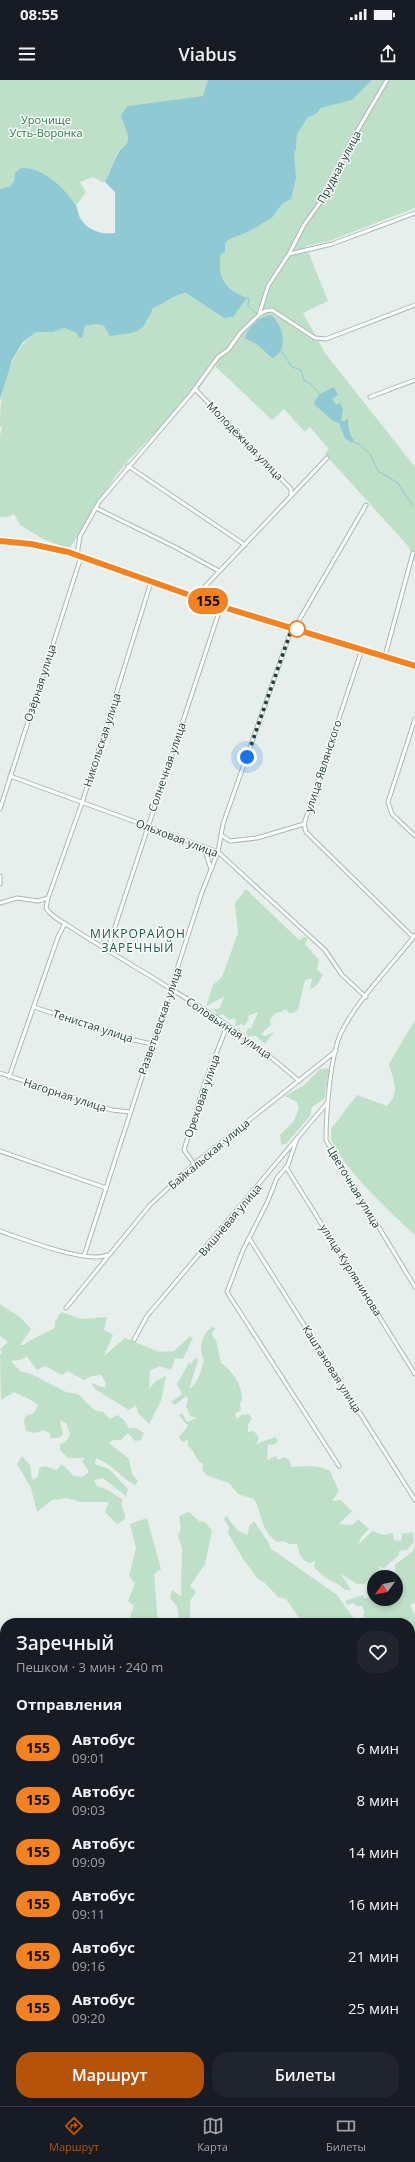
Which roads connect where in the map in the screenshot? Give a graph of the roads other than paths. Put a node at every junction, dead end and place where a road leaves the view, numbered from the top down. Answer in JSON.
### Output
{"nodes":[{"id":1,"x":387,"y":80,"type":"edge"},
{"id":2,"x":415,"y":213,"type":"edge"},
{"id":3,"x":289,"y":254,"type":"junction"},
{"id":4,"x":415,"y":305,"type":"edge"},
{"id":5,"x":258,"y":315,"type":"junction"},
{"id":6,"x":415,"y":380,"type":"edge"},
{"id":7,"x":195,"y":389,"type":"junction"},
{"id":8,"x":370,"y":397,"type":"dead end"},
{"id":9,"x":327,"y":458,"type":"dead end"},
{"id":10,"x":128,"y":466,"type":"junction"},
{"id":11,"x":292,"y":494,"type":"junction"},
{"id":12,"x":366,"y":505,"type":"dead end"},
{"id":13,"x":96,"y":508,"type":"junction"},
{"id":14,"x":0,"y":541,"type":"edge"},
{"id":15,"x":245,"y":545,"type":"junction"},
{"id":16,"x":414,"y":553,"type":"dead end"},
{"id":17,"x":79,"y":556,"type":"junction"},
{"id":18,"x":219,"y":571,"type":"junction"},
{"id":19,"x":152,"y":582,"type":"junction"},
{"id":20,"x":195,"y":597,"type":"junction"},
{"id":21,"x":221,"y":606,"type":"junction"},
{"id":22,"x":293,"y":628,"type":"junction"},
{"id":23,"x":362,"y":649,"type":"junction"},
{"id":24,"x":385,"y":656,"type":"junction"},
{"id":25,"x":415,"y":666,"type":"edge"},
{"id":26,"x":415,"y":719,"type":"edge"},
{"id":27,"x":10,"y":776,"type":"junction"},
{"id":28,"x":82,"y":802,"type":"junction"},
{"id":29,"x":0,"y":809,"type":"edge"},
{"id":30,"x":304,"y":824,"type":"junction"},
{"id":31,"x":147,"y":826,"type":"junction"},
{"id":32,"x":221,"y":835,"type":"junction"},
{"id":33,"x":415,"y":836,"type":"edge"},
{"id":34,"x":203,"y":847,"type":"junction"},
{"id":35,"x":218,"y":852,"type":"junction"},
{"id":36,"x":211,"y":869,"type":"junction"},
{"id":37,"x":0,"y":876,"type":"edge"},
{"id":38,"x":0,"y":884,"type":"edge"},
{"id":39,"x":48,"y":898,"type":"junction"},
{"id":40,"x":0,"y":903,"type":"edge"},
{"id":41,"x":65,"y":923,"type":"junction"},
{"id":42,"x":414,"y":936,"type":"edge"},
{"id":43,"x":107,"y":951,"type":"junction"},
{"id":44,"x":172,"y":989,"type":"junction"},
{"id":45,"x":366,"y":997,"type":"junction"},
{"id":46,"x":34,"y":1007,"type":"junction"},
{"id":47,"x":227,"y":1026,"type":"junction"},
{"id":48,"x":152,"y":1044,"type":"junction"},
{"id":49,"x":336,"y":1051,"type":"junction"},
{"id":50,"x":0,"y":1074,"type":"edge"},
{"id":51,"x":9,"y":1076,"type":"junction"},
{"id":52,"x":299,"y":1082,"type":"junction"},
{"id":53,"x":328,"y":1101,"type":"junction"},
{"id":54,"x":130,"y":1112,"type":"junction"},
{"id":55,"x":297,"y":1138,"type":"junction"},
{"id":56,"x":0,"y":1151,"type":"edge"},
{"id":57,"x":194,"y":1164,"type":"junction"},
{"id":58,"x":286,"y":1167,"type":"junction"},
{"id":59,"x":106,"y":1188,"type":"junction"},
{"id":60,"x":0,"y":1231,"type":"edge"},
{"id":61,"x":249,"y":1238,"type":"junction"},
{"id":62,"x":109,"y":1255,"type":"junction"},
{"id":63,"x":84,"y":1256,"type":"junction"},
{"id":64,"x":415,"y":1287,"type":"edge"},
{"id":65,"x":66,"y":1308,"type":"dead end"},
{"id":66,"x":134,"y":1340,"type":"dead end"},
{"id":67,"x":415,"y":1374,"type":"edge"},
{"id":68,"x":339,"y":1466,"type":"dead end"},
{"id":69,"x":415,"y":1500,"type":"edge"}],
"edges":[{"from":1,"to":3,"type":"street","name":"Прудная улица"},
{"from":2,"to":3,"type":"street"},
{"from":3,"to":5,"type":"street"},
{"from":4,"to":5,"type":"street"},
{"from":5,"to":7,"type":"street"},
{"from":6,"to":8,"type":"street"},
{"from":7,"to":10,"type":"street"},
{"from":7,"to":11,"type":"street","name":"Молодёжная улица"},
{"from":9,"to":11,"type":"street"},
{"from":10,"to":13,"type":"street"},
{"from":10,"to":15,"type":"street"},
{"from":11,"to":15,"type":"street"},
{"from":12,"to":22,"type":"street","name":"Разветьевская улица"},
{"from":13,"to":17,"type":"street","name":"Озёрная улица"},
{"from":13,"to":18,"type":"street"},
{"from":14,"to":17,"type":"street"},
{"from":15,"to":18,"type":"street"},
{"from":16,"to":24,"type":"street"},
{"from":17,"to":19,"type":"street"},
{"from":17,"to":27,"type":"street","name":"Озёрная улица"},
{"from":18,"to":20,"type":"street"},
{"from":19,"to":20,"type":"street"},
{"from":19,"to":28,"type":"street","name":"Никольская улица"},
{"from":20,"to":21,"type":"street"},
{"from":21,"to":22,"type":"street"},
{"from":21,"to":31,"type":"street","name":"Солнечная улица"},
{"from":22,"to":23,"type":"street"},
{"from":22,"to":32,"type":"street","name":"Разветьевская улица"},
{"from":23,"to":24,"type":"street"},
{"from":23,"to":30,"type":"street","name":"улица Являнского"},
{"from":24,"to":25,"type":"street"},
{"from":26,"to":33,"type":"street"},
{"from":27,"to":28,"type":"street","name":"Ольховая улица"},
{"from":27,"to":29,"type":"street","name":"Озёрная улица"},
{"from":28,"to":31,"type":"street","name":"Ольховая улица"},
{"from":28,"to":39,"type":"street","name":"Никольская улица"},
{"from":30,"to":32,"type":"street"},
{"from":30,"to":42,"type":"street","name":"улица Являнского"},
{"from":31,"to":34,"type":"street","name":"Ольховая улица"},
{"from":31,"to":43,"type":"street","name":"Солнечная улица"},
{"from":32,"to":35,"type":"street","name":"Разветьевская улица"},
{"from":34,"to":35,"type":"street","name":"Ольховая улица"},
{"from":34,"to":36,"type":"street"},
{"from":35,"to":36,"type":"street","name":"Разветьевская улица"},
{"from":35,"to":45,"type":"street","name":"Ольховая улица"},
{"from":36,"to":44,"type":"street","name":"Разветьевская улица"},
{"from":37,"to":38,"type":"street"},
{"from":39,"to":40,"type":"street"},
{"from":39,"to":41,"type":"street","name":"Соловьиная улица"},
{"from":41,"to":43,"type":"street","name":"Соловьиная улица"},
{"from":41,"to":46,"type":"street"},
{"from":42,"to":45,"type":"street","name":"Цветочная улица"},
{"from":43,"to":44,"type":"street","name":"Соловьиная улица"},
{"from":44,"to":47,"type":"street","name":"Соловьиная улица"},
{"from":44,"to":48,"type":"street","name":"Разветьевская улица"},
{"from":45,"to":49,"type":"street","name":"Цветочная улица"},
{"from":46,"to":48,"type":"street","name":"Тенистая улица"},
{"from":46,"to":51,"type":"street"},
{"from":47,"to":52,"type":"street","name":"Соловьиная улица"},
{"from":47,"to":57,"type":"street","name":"Ореховая улица"},
{"from":48,"to":54,"type":"street","name":"Разветьевская улица"},
{"from":49,"to":52,"type":"street","name":"Байкальская улица"},
{"from":49,"to":53,"type":"street","name":"Цветочная улица"},
{"from":50,"to":51,"type":"street","name":"Нагорная улица"},
{"from":51,"to":54,"type":"street","name":"Нагорная улица"},
{"from":52,"to":57,"type":"street","name":"Байкальская улица"},
{"from":53,"to":55,"type":"street","name":"Вишнёвая улица"},
{"from":53,"to":64,"type":"street","name":"Цветочная улица"},
{"from":54,"to":59,"type":"street","name":"Разветьевская улица"},
{"from":55,"to":58,"type":"street"},
{"from":55,"to":66,"type":"street","name":"Вишнёвая улица"},
{"from":56,"to":59,"type":"street"},
{"from":57,"to":62,"type":"street","name":"Байкальская улица"},
{"from":58,"to":61,"type":"street"},
{"from":58,"to":67,"type":"street","name":"улица Курлянинова"},
{"from":59,"to":63,"type":"street","name":"Разветьевская улица"},
{"from":60,"to":63,"type":"street"},
{"from":61,"to":68,"type":"street"},
{"from":61,"to":69,"type":"street","name":"Каштановая улица"},
{"from":62,"to":63,"type":"street"},
{"from":62,"to":65,"type":"street","name":"Байкальская улица"}]}
